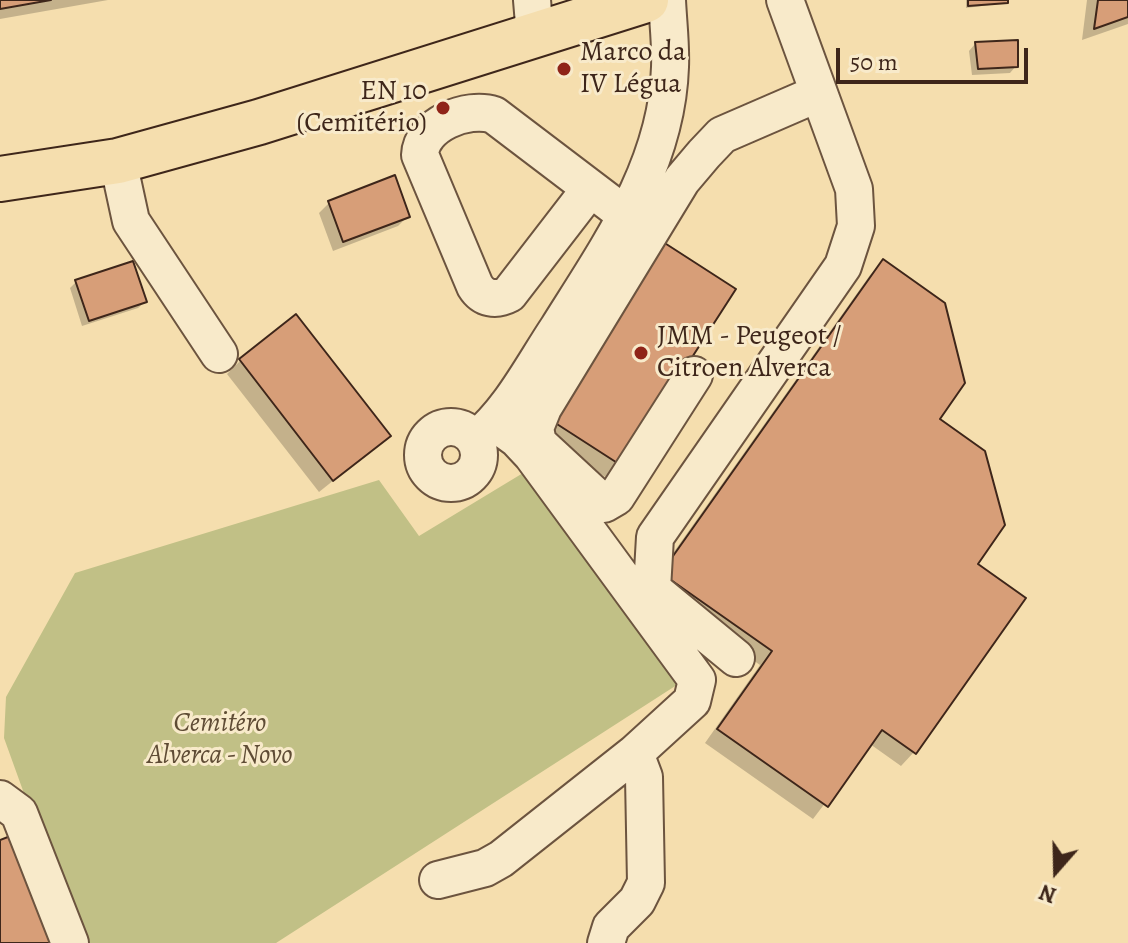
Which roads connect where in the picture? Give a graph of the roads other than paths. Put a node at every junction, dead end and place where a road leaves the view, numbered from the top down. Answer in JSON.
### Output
{"nodes":[{"id":1,"x":648,"y":0,"type":"edge"},
{"id":2,"x":785,"y":0,"type":"edge"},
{"id":3,"x":587,"y":10,"type":"edge"},
{"id":4,"x":533,"y":18,"type":"edge"},
{"id":5,"x":819,"y":93,"type":"junction"},
{"id":6,"x":118,"y":161,"type":"junction"},
{"id":7,"x":0,"y":179,"type":"edge"},
{"id":8,"x":590,"y":189,"type":"junction"},
{"id":9,"x":627,"y":216,"type":"junction"},
{"id":10,"x":219,"y":354,"type":"dead end"},
{"id":11,"x":694,"y":375,"type":"dead end"},
{"id":12,"x":736,"y":658,"type":"dead end"},
{"id":13,"x":635,"y":753,"type":"junction"},
{"id":14,"x":0,"y":799,"type":"edge"},
{"id":15,"x":438,"y":880,"type":"dead end"},
{"id":16,"x":70,"y":943,"type":"edge"},
{"id":17,"x":606,"y":943,"type":"edge"}],
"edges":[{"from":1,"to":3,"type":"main road"},
{"from":1,"to":9,"type":"street"},
{"from":2,"to":5,"type":"street"},
{"from":3,"to":4,"type":"main road"},
{"from":4,"to":6,"type":"main road"},
{"from":5,"to":11,"type":"street"},
{"from":5,"to":12,"type":"street"},
{"from":6,"to":7,"type":"main road"},
{"from":6,"to":10,"type":"street"},
{"from":8,"to":8,"type":"street"},
{"from":8,"to":9,"type":"street"},
{"from":9,"to":13,"type":"street"},
{"from":13,"to":15,"type":"street"},
{"from":13,"to":17,"type":"street"},
{"from":14,"to":16,"type":"street"}]}
